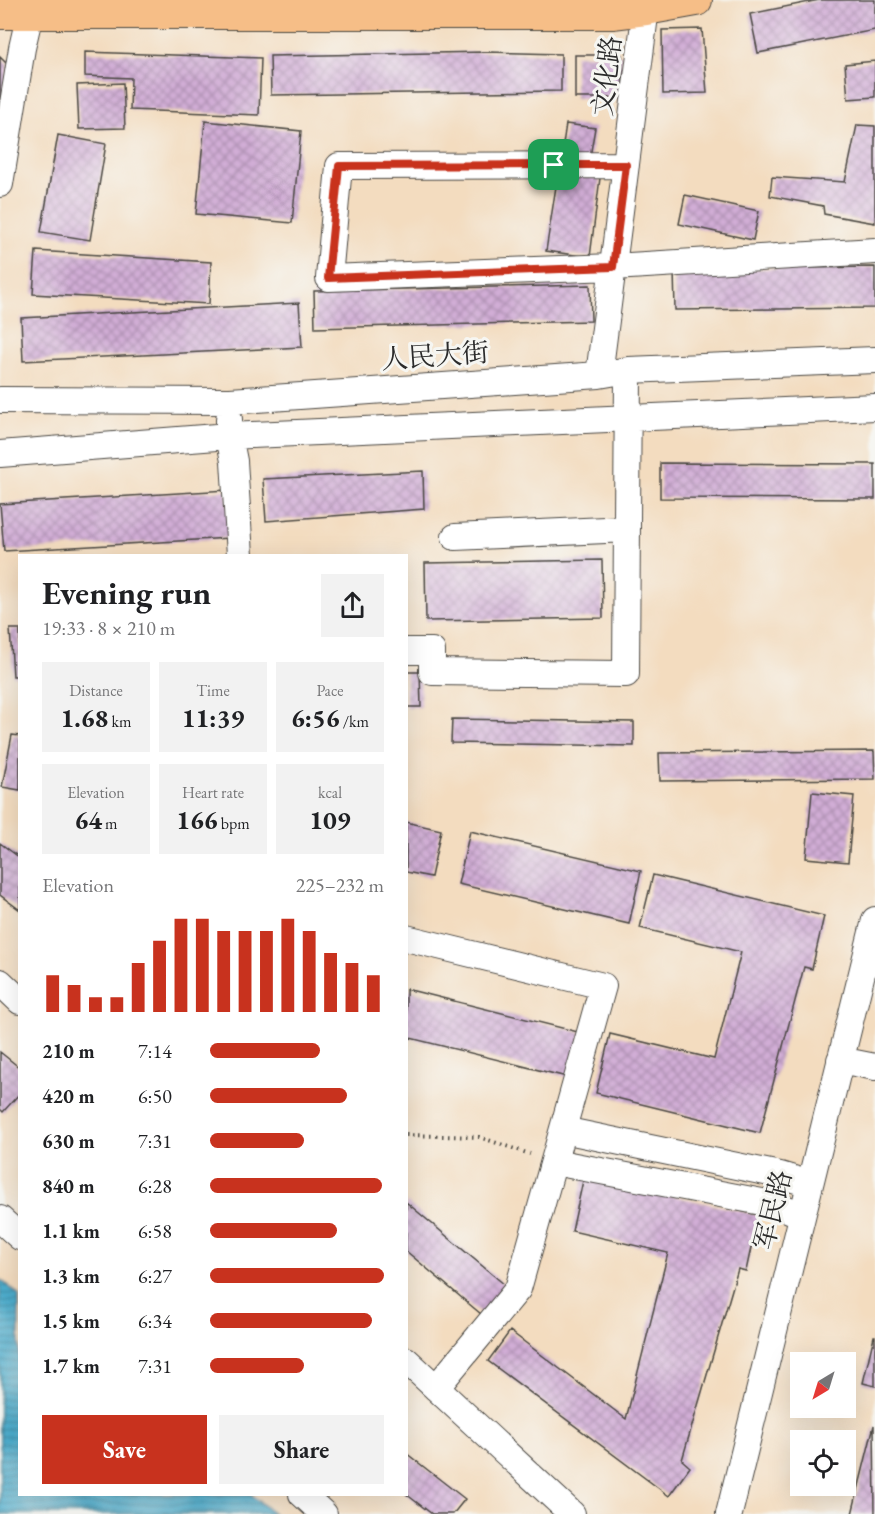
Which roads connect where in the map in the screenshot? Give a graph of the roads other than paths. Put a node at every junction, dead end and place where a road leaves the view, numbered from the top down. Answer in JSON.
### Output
{"nodes":[{"id":1,"x":696,"y":0,"type":"edge"},
{"id":2,"x":646,"y":5,"type":"edge"},
{"id":3,"x":32,"y":7,"type":"edge"},
{"id":4,"x":0,"y":13,"type":"edge"},
{"id":5,"x":626,"y":165,"type":"junction"},
{"id":6,"x":0,"y":184,"type":"edge"},
{"id":7,"x":875,"y":251,"type":"edge"},
{"id":8,"x":613,"y":267,"type":"junction"},
{"id":9,"x":875,"y":360,"type":"edge"},
{"id":10,"x":628,"y":370,"type":"junction"},
{"id":11,"x":599,"y":375,"type":"junction"},
{"id":12,"x":0,"y":400,"type":"edge"},
{"id":13,"x":230,"y":401,"type":"junction"},
{"id":14,"x":875,"y":407,"type":"edge"},
{"id":15,"x":628,"y":418,"type":"junction"},
{"id":16,"x":229,"y":436,"type":"junction"},
{"id":17,"x":0,"y":454,"type":"edge"},
{"id":18,"x":627,"y":529,"type":"junction"},
{"id":19,"x":455,"y":537,"type":"dead end"},
{"id":20,"x":240,"y":554,"type":"edge"},
{"id":21,"x":408,"y":651,"type":"edge"},
{"id":22,"x":875,"y":920,"type":"edge"},
{"id":23,"x":408,"y":938,"type":"edge"},
{"id":24,"x":0,"y":982,"type":"edge"},
{"id":25,"x":18,"y":999,"type":"edge"},
{"id":26,"x":840,"y":1060,"type":"junction"},
{"id":27,"x":875,"y":1067,"type":"edge"},
{"id":28,"x":563,"y":1130,"type":"junction"},
{"id":29,"x":554,"y":1162,"type":"junction"},
{"id":30,"x":810,"y":1184,"type":"junction"},
{"id":31,"x":802,"y":1215,"type":"junction"},
{"id":32,"x":0,"y":1219,"type":"edge"},
{"id":33,"x":18,"y":1235,"type":"edge"},
{"id":34,"x":408,"y":1362,"type":"edge"},
{"id":35,"x":436,"y":1388,"type":"junction"},
{"id":36,"x":304,"y":1496,"type":"edge"},
{"id":37,"x":324,"y":1514,"type":"edge"},
{"id":38,"x":572,"y":1514,"type":"edge"},
{"id":39,"x":729,"y":1514,"type":"edge"}],
"edges":[{"from":1,"to":2,"type":"main road"},
{"from":2,"to":3,"type":"main road"},
{"from":2,"to":5,"type":"street","name":"文化路"},
{"from":3,"to":4,"type":"main road"},
{"from":3,"to":6,"type":"street"},
{"from":5,"to":8,"type":"street","name":"文化路"},
{"from":5,"to":8,"type":"street"},
{"from":7,"to":8,"type":"street"},
{"from":8,"to":11,"type":"street","name":"文化路"},
{"from":9,"to":10,"type":"street","name":"人民大街"},
{"from":10,"to":11,"type":"street","name":"人民大街"},
{"from":10,"to":15,"type":"street"},
{"from":11,"to":13,"type":"street","name":"人民大街"},
{"from":12,"to":13,"type":"street","name":"人民大街"},
{"from":13,"to":16,"type":"street"},
{"from":14,"to":15,"type":"street"},
{"from":15,"to":16,"type":"street"},
{"from":15,"to":18,"type":"street"},
{"from":16,"to":17,"type":"street"},
{"from":16,"to":20,"type":"street"},
{"from":18,"to":19,"type":"street"},
{"from":18,"to":21,"type":"street"},
{"from":22,"to":26,"type":"street","name":"军民路"},
{"from":23,"to":28,"type":"street"},
{"from":24,"to":25,"type":"street"},
{"from":26,"to":27,"type":"street"},
{"from":26,"to":30,"type":"street","name":"军民路"},
{"from":28,"to":29,"type":"street"},
{"from":28,"to":30,"type":"street"},
{"from":29,"to":31,"type":"street"},
{"from":29,"to":35,"type":"street"},
{"from":30,"to":31,"type":"street","name":"军民路"},
{"from":31,"to":39,"type":"street","name":"军民路"},
{"from":32,"to":33,"type":"street"},
{"from":34,"to":35,"type":"street"},
{"from":35,"to":38,"type":"street"},
{"from":36,"to":37,"type":"street"}]}
